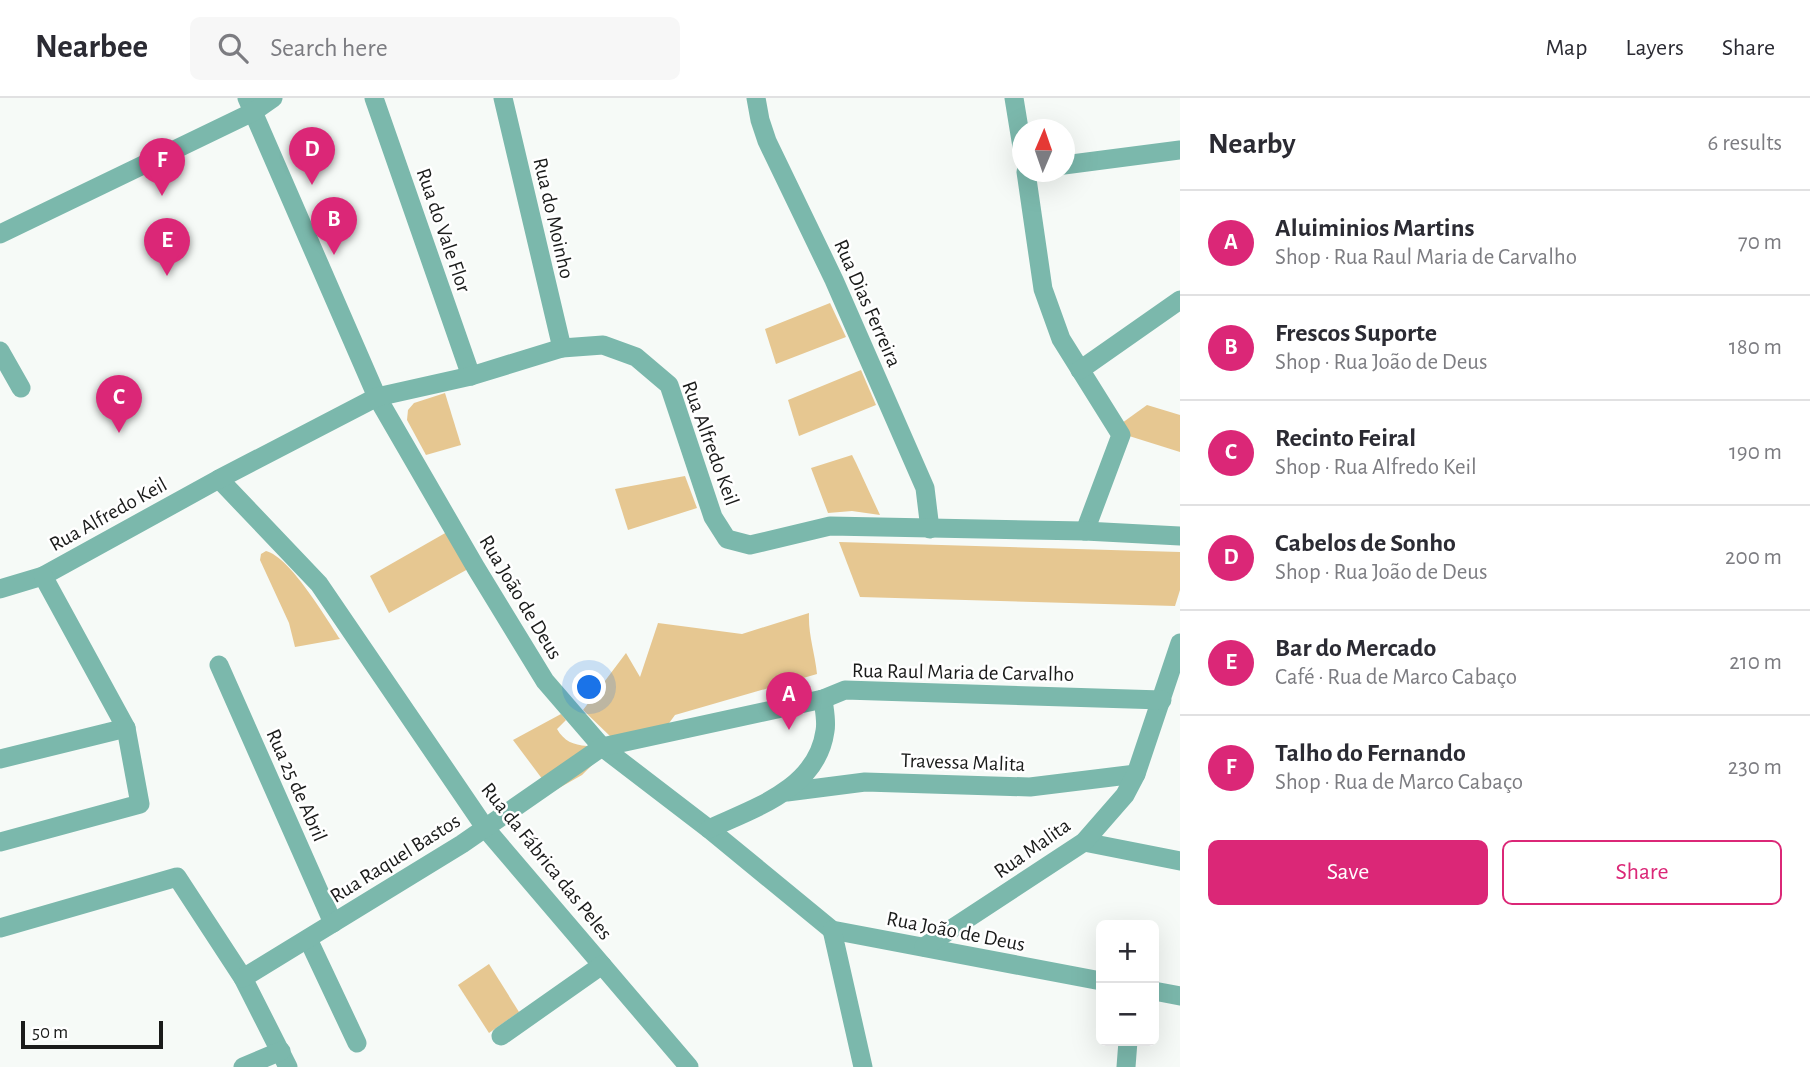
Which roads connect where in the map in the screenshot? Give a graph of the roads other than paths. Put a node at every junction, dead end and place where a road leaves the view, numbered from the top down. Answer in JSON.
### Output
{"nodes":[{"id":1,"x":273,"y":98,"type":"edge"},
{"id":2,"x":374,"y":98,"type":"edge"},
{"id":3,"x":503,"y":98,"type":"edge"},
{"id":4,"x":756,"y":98,"type":"edge"},
{"id":5,"x":1014,"y":98,"type":"edge"},
{"id":6,"x":250,"y":105,"type":"edge"},
{"id":7,"x":1018,"y":119,"type":"edge"},
{"id":8,"x":1180,"y":150,"type":"edge"},
{"id":9,"x":1075,"y":164,"type":"edge"},
{"id":10,"x":1028,"y":182,"type":"edge"},
{"id":11,"x":0,"y":234,"type":"edge"},
{"id":12,"x":1180,"y":300,"type":"edge"},
{"id":13,"x":562,"y":348,"type":"junction"},
{"id":14,"x":0,"y":351,"type":"edge"},
{"id":15,"x":1080,"y":370,"type":"junction"},
{"id":16,"x":471,"y":376,"type":"junction"},
{"id":17,"x":20,"y":387,"type":"dead end"},
{"id":18,"x":377,"y":397,"type":"junction"},
{"id":19,"x":219,"y":479,"type":"junction"},
{"id":20,"x":930,"y":529,"type":"junction"},
{"id":21,"x":1085,"y":531,"type":"junction"},
{"id":22,"x":1180,"y":536,"type":"edge"},
{"id":23,"x":43,"y":576,"type":"junction"},
{"id":24,"x":0,"y":589,"type":"edge"},
{"id":25,"x":1180,"y":643,"type":"edge"},
{"id":26,"x":219,"y":665,"type":"dead end"},
{"id":27,"x":823,"y":698,"type":"junction"},
{"id":28,"x":1163,"y":700,"type":"junction"},
{"id":29,"x":126,"y":728,"type":"junction"},
{"id":30,"x":602,"y":747,"type":"junction"},
{"id":31,"x":0,"y":759,"type":"edge"},
{"id":32,"x":1136,"y":774,"type":"junction"},
{"id":33,"x":788,"y":792,"type":"junction"},
{"id":34,"x":486,"y":829,"type":"junction"},
{"id":35,"x":709,"y":829,"type":"junction"},
{"id":36,"x":0,"y":842,"type":"edge"},
{"id":37,"x":1084,"y":842,"type":"junction"},
{"id":38,"x":1180,"y":862,"type":"edge"},
{"id":39,"x":333,"y":923,"type":"junction"},
{"id":40,"x":0,"y":928,"type":"edge"},
{"id":41,"x":832,"y":930,"type":"junction"},
{"id":42,"x":308,"y":939,"type":"junction"},
{"id":43,"x":924,"y":947,"type":"junction"},
{"id":44,"x":602,"y":965,"type":"junction"},
{"id":45,"x":243,"y":978,"type":"junction"},
{"id":46,"x":1096,"y":980,"type":"edge"},
{"id":47,"x":1159,"y":992,"type":"edge"},
{"id":48,"x":1180,"y":996,"type":"edge"},
{"id":49,"x":501,"y":1036,"type":"dead end"},
{"id":50,"x":357,"y":1043,"type":"dead end"},
{"id":51,"x":1128,"y":1046,"type":"edge"},
{"id":52,"x":285,"y":1059,"type":"edge"},
{"id":53,"x":243,"y":1067,"type":"edge"},
{"id":54,"x":689,"y":1067,"type":"edge"},
{"id":55,"x":863,"y":1067,"type":"edge"},
{"id":56,"x":1126,"y":1067,"type":"edge"}],
"edges":[{"from":1,"to":6,"type":"street"},
{"from":2,"to":16,"type":"street","name":"Rua do Vale Flor"},
{"from":3,"to":13,"type":"street","name":"Rua do Moinho"},
{"from":4,"to":20,"type":"street","name":"Rua Dias Ferreira"},
{"from":5,"to":7,"type":"street"},
{"from":6,"to":11,"type":"street"},
{"from":6,"to":18,"type":"street","name":"Rua João de Deus"},
{"from":8,"to":9,"type":"street"},
{"from":10,"to":15,"type":"street"},
{"from":12,"to":15,"type":"street"},
{"from":13,"to":16,"type":"street","name":"Rua Alfredo Keil"},
{"from":13,"to":20,"type":"street","name":"Rua Alfredo Keil"},
{"from":14,"to":17,"type":"street"},
{"from":15,"to":21,"type":"street"},
{"from":16,"to":18,"type":"street","name":"Rua Alfredo Keil"},
{"from":18,"to":19,"type":"street","name":"Rua Alfredo Keil"},
{"from":18,"to":30,"type":"street","name":"Rua João de Deus"},
{"from":19,"to":23,"type":"street","name":"Rua Alfredo Keil"},
{"from":19,"to":34,"type":"street","name":"Rua da Fábrica das Peles"},
{"from":20,"to":21,"type":"street","name":"Rua Alfredo Keil"},
{"from":21,"to":22,"type":"street","name":"Rua Alfredo Keil"},
{"from":23,"to":24,"type":"street","name":"Rua Alfredo Keil"},
{"from":23,"to":29,"type":"street"},
{"from":25,"to":28,"type":"street","name":"Rua Malita"},
{"from":26,"to":39,"type":"street","name":"Rua 25 de Abril"},
{"from":27,"to":28,"type":"street","name":"Rua Raul Maria de Carvalho"},
{"from":27,"to":30,"type":"street","name":"Rua Raul Maria de Carvalho"},
{"from":27,"to":33,"type":"street","name":"Travessa Malita"},
{"from":28,"to":32,"type":"street","name":"Rua Malita"},
{"from":29,"to":31,"type":"street"},
{"from":29,"to":36,"type":"street"},
{"from":30,"to":34,"type":"street","name":"Rua Raquel Bastos"},
{"from":30,"to":35,"type":"street","name":"Rua João de Deus"},
{"from":32,"to":33,"type":"street","name":"Travessa Malita"},
{"from":32,"to":37,"type":"street","name":"Rua Malita"},
{"from":33,"to":35,"type":"street","name":"Travessa Malita"},
{"from":34,"to":39,"type":"street","name":"Rua Raquel Bastos"},
{"from":34,"to":44,"type":"street","name":"Rua da Fábrica das Peles"},
{"from":35,"to":41,"type":"street","name":"Rua João de Deus"},
{"from":37,"to":38,"type":"street"},
{"from":37,"to":43,"type":"street","name":"Rua Malita"},
{"from":39,"to":42,"type":"street","name":"Rua Raquel Bastos"},
{"from":40,"to":45,"type":"street"},
{"from":41,"to":43,"type":"street","name":"Rua João de Deus"},
{"from":41,"to":55,"type":"street"},
{"from":42,"to":45,"type":"street","name":"Rua Raquel Bastos"},
{"from":42,"to":50,"type":"street"},
{"from":43,"to":46,"type":"street","name":"Rua João de Deus"},
{"from":44,"to":49,"type":"street"},
{"from":44,"to":54,"type":"street","name":"Rua da Fábrica das Peles"},
{"from":45,"to":52,"type":"street"},
{"from":47,"to":48,"type":"street"},
{"from":51,"to":56,"type":"street"},
{"from":52,"to":53,"type":"street"}]}
